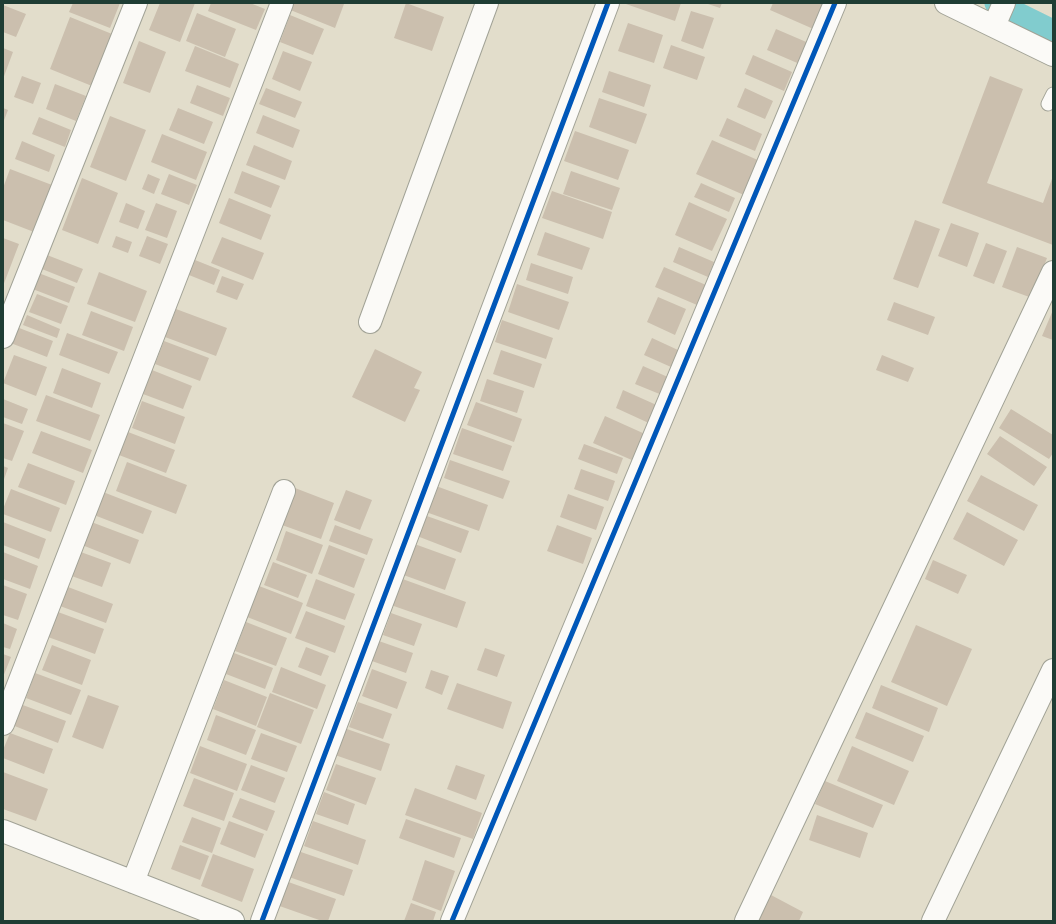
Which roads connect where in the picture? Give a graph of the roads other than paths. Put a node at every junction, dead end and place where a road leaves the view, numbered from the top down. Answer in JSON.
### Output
{"nodes":[{"id":1,"x":136,"y":3,"type":"edge"},
{"id":2,"x":282,"y":3,"type":"edge"},
{"id":3,"x":487,"y":3,"type":"edge"},
{"id":4,"x":608,"y":3,"type":"edge"},
{"id":5,"x":835,"y":3,"type":"edge"},
{"id":6,"x":946,"y":3,"type":"edge"},
{"id":7,"x":1004,"y":3,"type":"edge"},
{"id":8,"x":994,"y":26,"type":"junction"},
{"id":9,"x":1053,"y":55,"type":"edge"},
{"id":10,"x":1053,"y":272,"type":"edge"},
{"id":11,"x":370,"y":322,"type":"dead end"},
{"id":12,"x":3,"y":337,"type":"edge"},
{"id":13,"x":284,"y":491,"type":"dead end"},
{"id":14,"x":1053,"y":670,"type":"edge"},
{"id":15,"x":3,"y":724,"type":"edge"},
{"id":16,"x":3,"y":830,"type":"edge"},
{"id":17,"x":132,"y":882,"type":"junction"},
{"id":18,"x":233,"y":921,"type":"edge"},
{"id":19,"x":262,"y":921,"type":"edge"},
{"id":20,"x":452,"y":921,"type":"edge"},
{"id":21,"x":746,"y":921,"type":"edge"},
{"id":22,"x":933,"y":921,"type":"edge"}],
"edges":[{"from":1,"to":12,"type":"street"},
{"from":2,"to":15,"type":"street"},
{"from":3,"to":11,"type":"street"},
{"from":4,"to":19,"type":"street"},
{"from":5,"to":20,"type":"street"},
{"from":6,"to":8,"type":"street"},
{"from":7,"to":8,"type":"street"},
{"from":8,"to":9,"type":"street"},
{"from":10,"to":21,"type":"street"},
{"from":13,"to":17,"type":"street"},
{"from":14,"to":22,"type":"street"},
{"from":16,"to":17,"type":"street"},
{"from":17,"to":18,"type":"street"}]}
